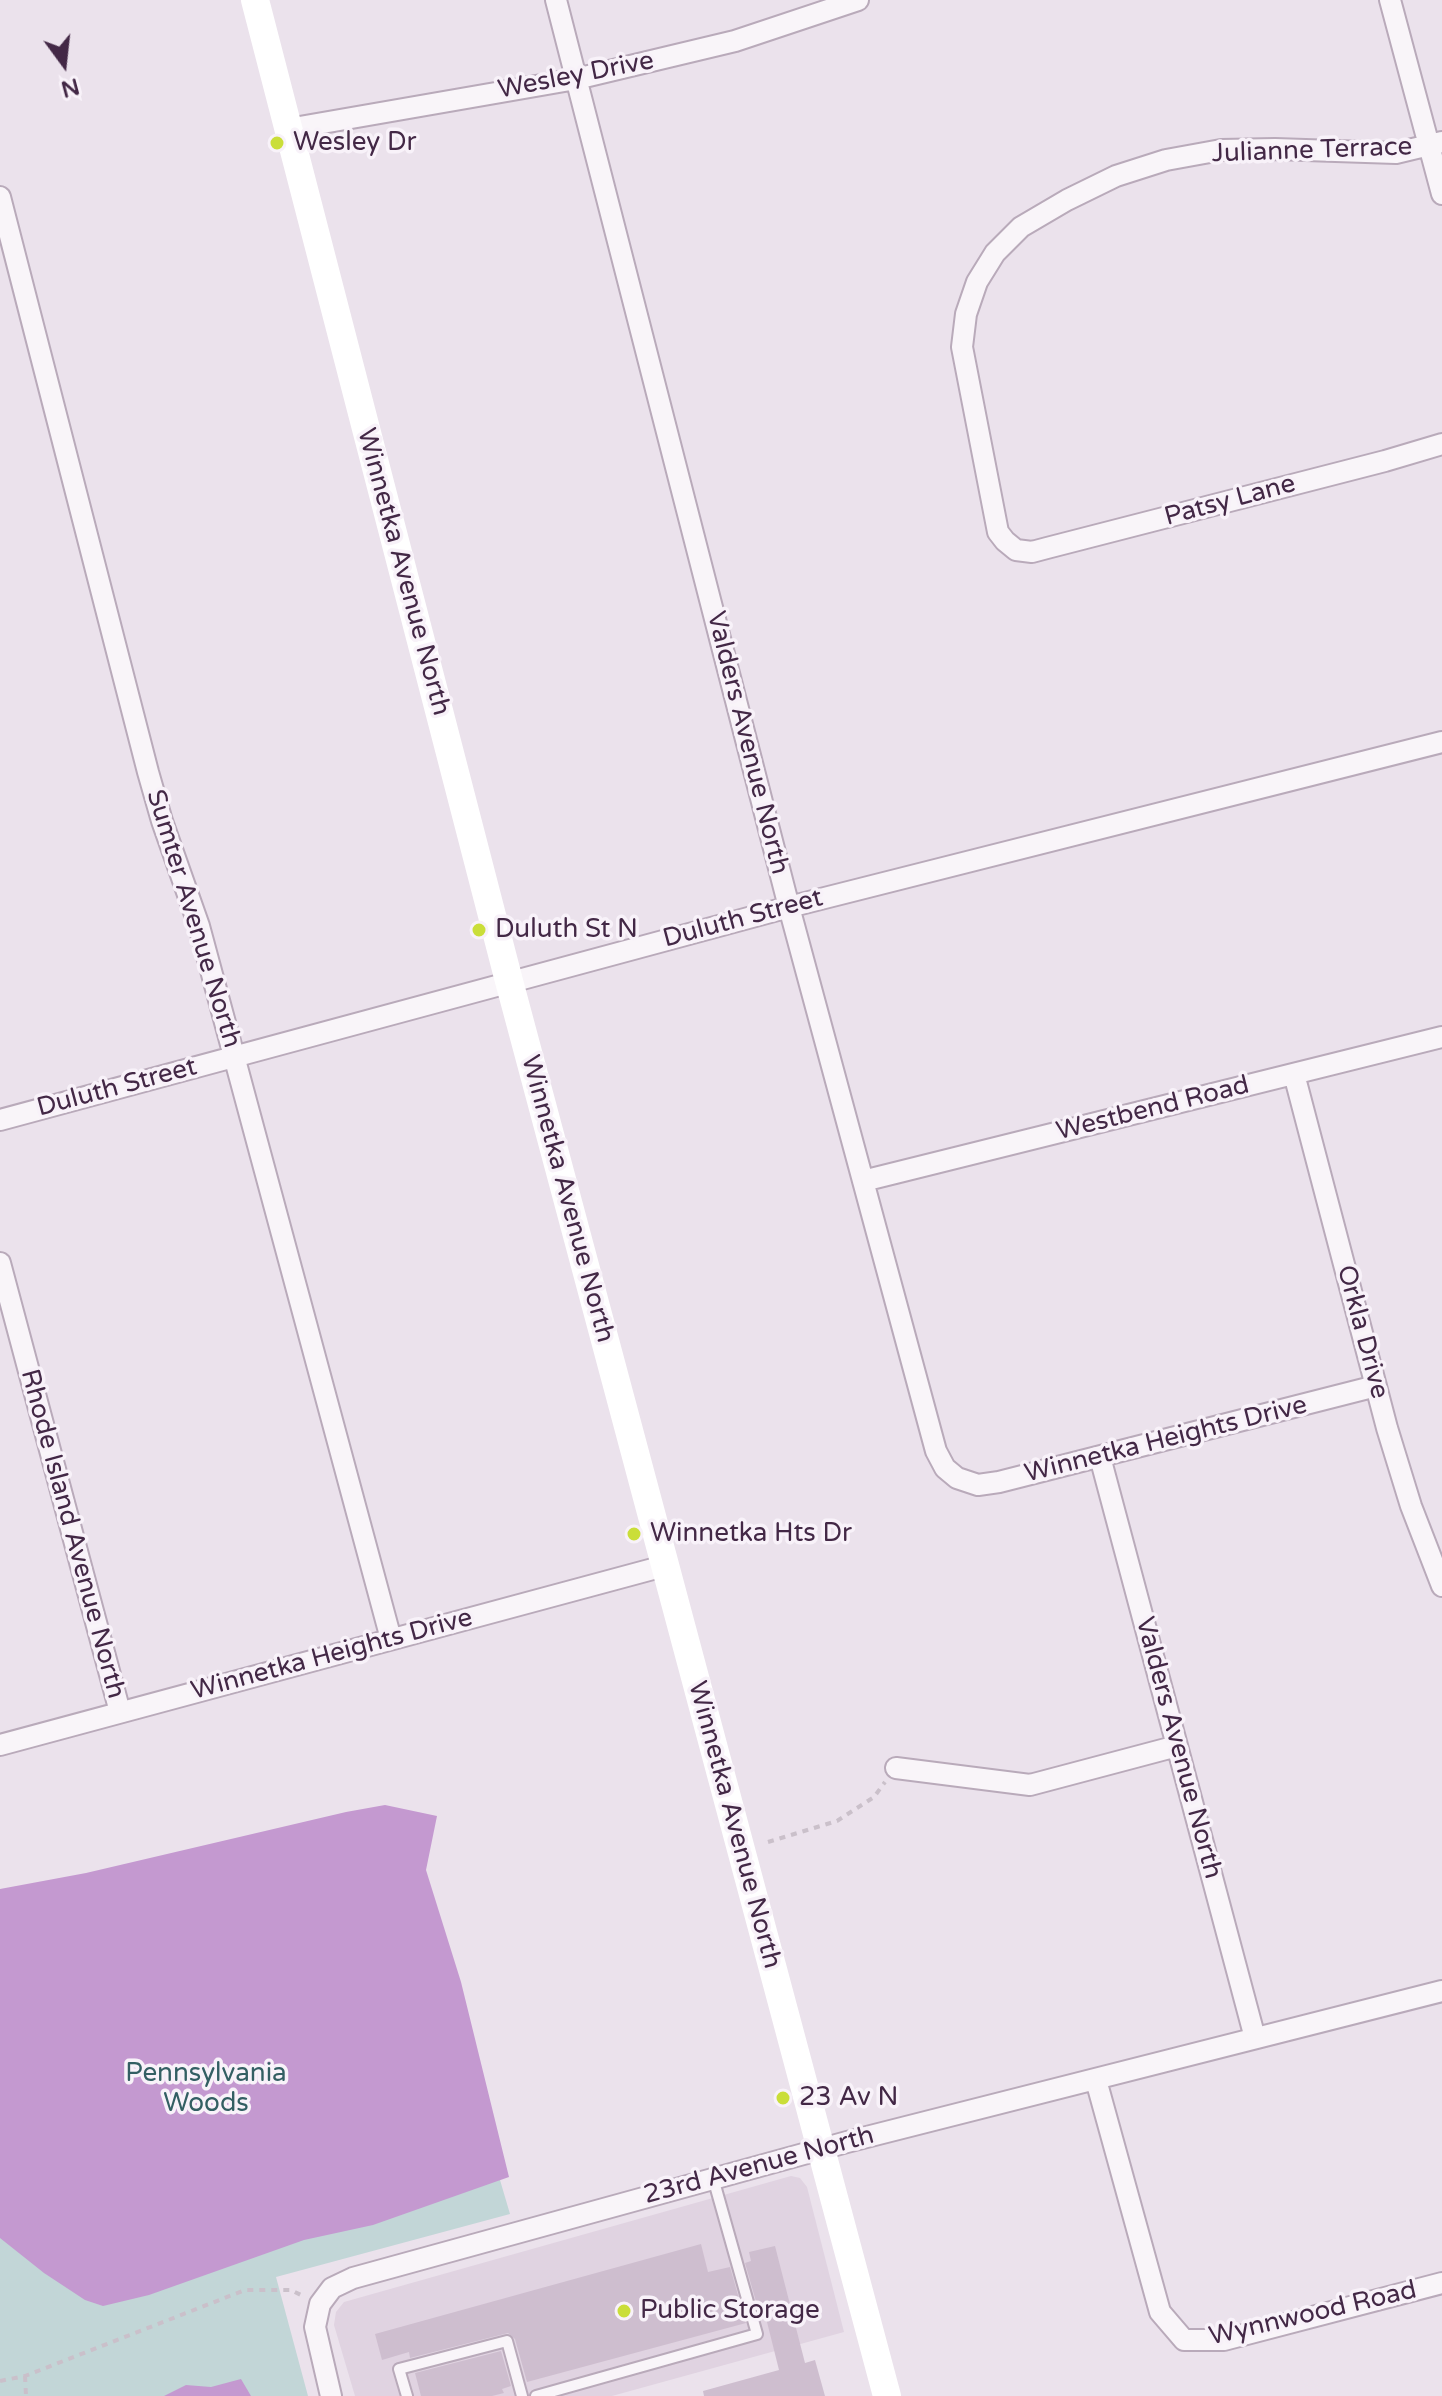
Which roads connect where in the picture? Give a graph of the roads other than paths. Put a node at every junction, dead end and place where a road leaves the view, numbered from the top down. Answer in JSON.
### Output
{"nodes":[{"id":1,"x":255,"y":0,"type":"edge"},
{"id":2,"x":556,"y":0,"type":"edge"},
{"id":3,"x":858,"y":0,"type":"edge"},
{"id":4,"x":1390,"y":0,"type":"edge"},
{"id":5,"x":576,"y":79,"type":"junction"},
{"id":6,"x":288,"y":129,"type":"junction"},
{"id":7,"x":1436,"y":144,"type":"edge"},
{"id":8,"x":1442,"y":194,"type":"edge"},
{"id":9,"x":0,"y":197,"type":"edge"},
{"id":10,"x":1442,"y":444,"type":"edge"},
{"id":11,"x":1016,"y":550,"type":"joint"},
{"id":12,"x":1442,"y":742,"type":"edge"},
{"id":13,"x":789,"y":907,"type":"junction"},
{"id":14,"x":509,"y":981,"type":"junction"},
{"id":15,"x":1442,"y":1037,"type":"edge"},
{"id":16,"x":234,"y":1056,"type":"junction"},
{"id":17,"x":1294,"y":1074,"type":"junction"},
{"id":18,"x":0,"y":1120,"type":"edge"},
{"id":19,"x":863,"y":1181,"type":"junction"},
{"id":20,"x":0,"y":1263,"type":"edge"},
{"id":21,"x":1376,"y":1386,"type":"junction"},
{"id":22,"x":1100,"y":1457,"type":"junction"},
{"id":23,"x":957,"y":1478,"type":"joint"},
{"id":24,"x":664,"y":1566,"type":"junction"},
{"id":25,"x":1442,"y":1586,"type":"edge"},
{"id":26,"x":391,"y":1639,"type":"junction"},
{"id":27,"x":120,"y":1712,"type":"junction"},
{"id":28,"x":0,"y":1745,"type":"edge"},
{"id":29,"x":1177,"y":1746,"type":"junction"},
{"id":30,"x":896,"y":1768,"type":"road end"},
{"id":31,"x":1442,"y":1991,"type":"edge"},
{"id":32,"x":1255,"y":2038,"type":"junction"},
{"id":33,"x":1096,"y":2080,"type":"junction"},
{"id":34,"x":820,"y":2149,"type":"junction"},
{"id":35,"x":713,"y":2178,"type":"junction"},
{"id":36,"x":1442,"y":2283,"type":"edge"},
{"id":37,"x":331,"y":2396,"type":"edge"},
{"id":38,"x":407,"y":2396,"type":"edge"},
{"id":39,"x":522,"y":2396,"type":"edge"},
{"id":40,"x":536,"y":2396,"type":"edge"},
{"id":41,"x":887,"y":2396,"type":"edge"}],
"edges":[{"from":1,"to":6,"type":"main road","name":"Winnetka Avenue North"},
{"from":2,"to":5,"type":"street","name":"Valders Avenue North"},
{"from":3,"to":5,"type":"street","name":"Wesley Drive"},
{"from":4,"to":7,"type":"street"},
{"from":5,"to":6,"type":"street","name":"Wesley Drive"},
{"from":5,"to":13,"type":"street","name":"Valders Avenue North"},
{"from":6,"to":14,"type":"main road","name":"Winnetka Avenue North"},
{"from":7,"to":8,"type":"street"},
{"from":7,"to":11,"type":"street","name":"Julianne Terrace"},
{"from":9,"to":16,"type":"street","name":"Sumter Avenue North"},
{"from":10,"to":11,"type":"street","name":"Patsy Lane"},
{"from":12,"to":13,"type":"street","name":"Duluth Street"},
{"from":13,"to":14,"type":"street","name":"Duluth Street"},
{"from":13,"to":19,"type":"street","name":"Valders Avenue North"},
{"from":14,"to":16,"type":"street","name":"Duluth Street"},
{"from":14,"to":24,"type":"main road","name":"Winnetka Avenue North"},
{"from":15,"to":17,"type":"street","name":"Westbend Road"},
{"from":16,"to":18,"type":"street","name":"Duluth Street"},
{"from":16,"to":26,"type":"street","name":"Sumter Avenue North"},
{"from":17,"to":19,"type":"street","name":"Westbend Road"},
{"from":17,"to":21,"type":"street","name":"Orkla Drive"},
{"from":19,"to":23,"type":"street","name":"Valders Avenue North"},
{"from":20,"to":27,"type":"street","name":"Rhode Island Avenue North"},
{"from":21,"to":22,"type":"street","name":"Winnetka Heights Drive"},
{"from":21,"to":25,"type":"street","name":"Orkla Drive"},
{"from":22,"to":23,"type":"street","name":"Winnetka Heights Drive"},
{"from":22,"to":29,"type":"street","name":"Valders Avenue North"},
{"from":24,"to":26,"type":"street","name":"Winnetka Heights Drive"},
{"from":24,"to":34,"type":"main road","name":"Winnetka Avenue North"},
{"from":26,"to":27,"type":"street","name":"Winnetka Heights Drive"},
{"from":27,"to":28,"type":"street","name":"Winnetka Heights Drive"},
{"from":29,"to":30,"type":"street"},
{"from":29,"to":32,"type":"street","name":"Valders Avenue North"},
{"from":31,"to":32,"type":"street","name":"23rd Avenue North"},
{"from":32,"to":33,"type":"street","name":"23rd Avenue North"},
{"from":33,"to":34,"type":"street","name":"23rd Avenue North"},
{"from":33,"to":36,"type":"street","name":"Wynnwood Road"},
{"from":34,"to":35,"type":"street","name":"23rd Avenue North"},
{"from":34,"to":41,"type":"main road","name":"Winnetka Avenue North"},
{"from":35,"to":37,"type":"street","name":"23rd Avenue North"},
{"from":35,"to":40,"type":"lane"},
{"from":38,"to":39,"type":"lane"}]}
